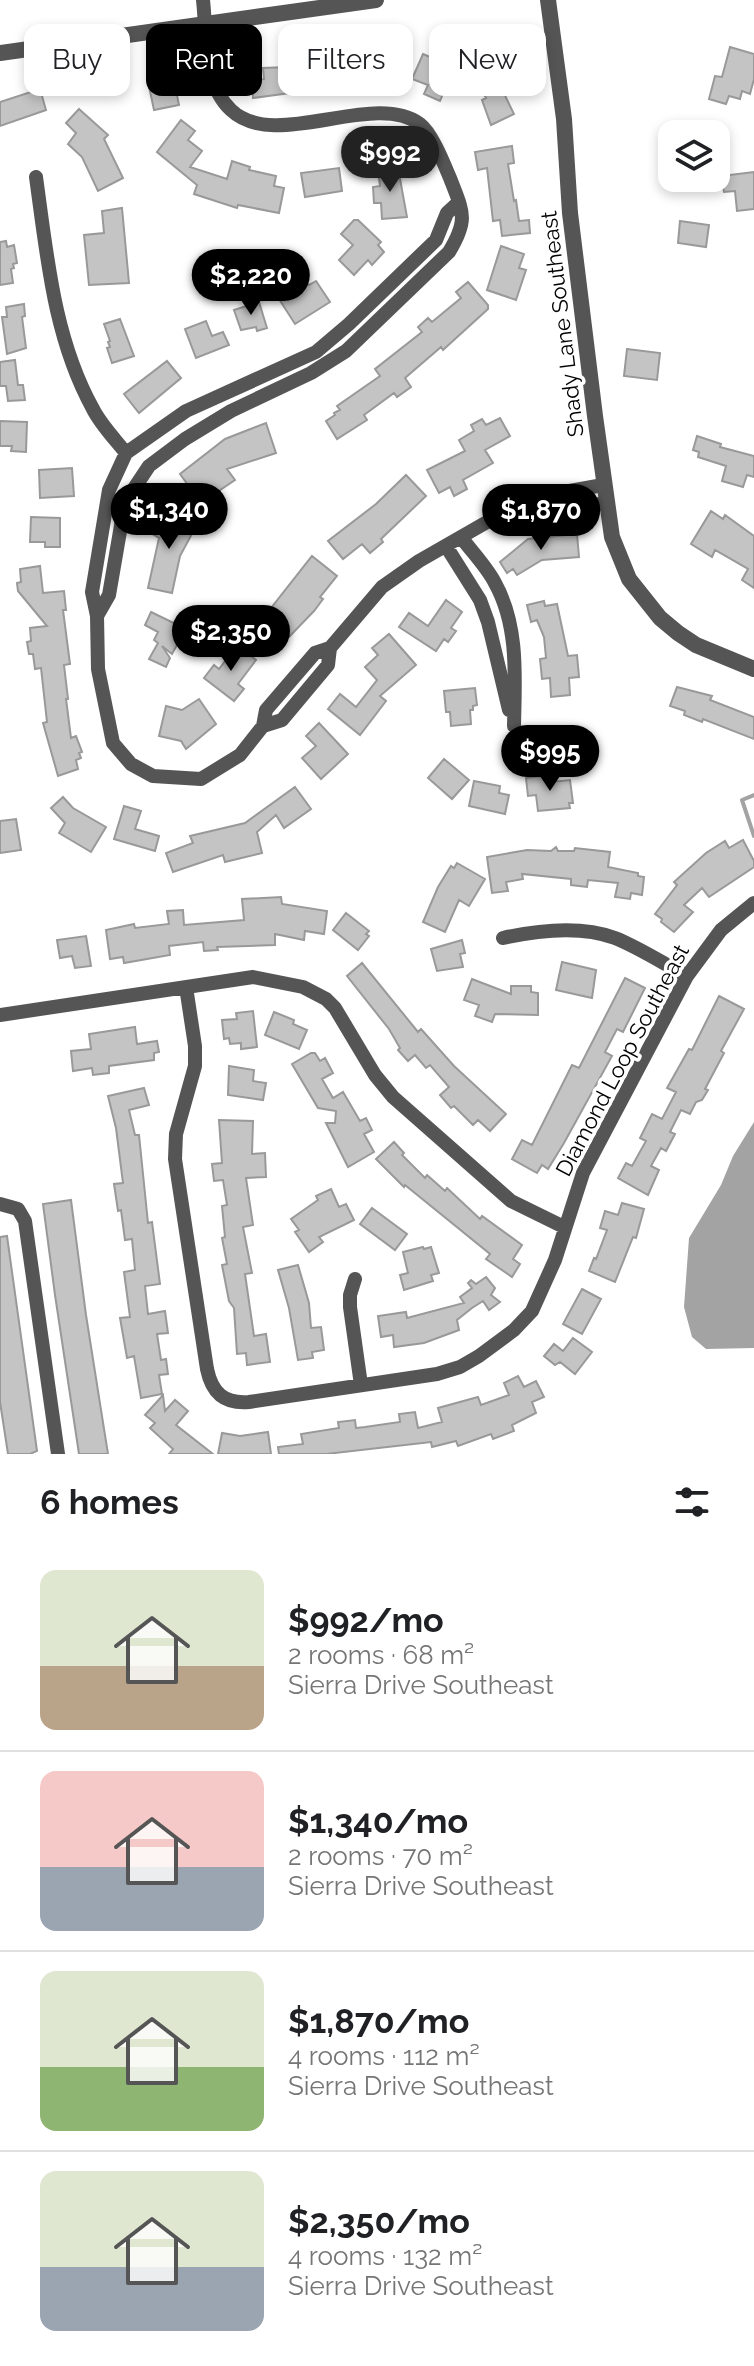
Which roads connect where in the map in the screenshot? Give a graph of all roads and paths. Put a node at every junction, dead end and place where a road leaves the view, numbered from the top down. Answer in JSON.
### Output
{"nodes":[{"id":1,"x":203,"y":0,"type":"edge"},
{"id":2,"x":376,"y":0,"type":"edge"},
{"id":3,"x":548,"y":0,"type":"edge"},
{"id":4,"x":206,"y":24,"type":"edge"},
{"id":5,"x":213,"y":24,"type":"edge"},
{"id":6,"x":146,"y":33,"type":"edge"},
{"id":7,"x":0,"y":53,"type":"edge"},
{"id":8,"x":219,"y":96,"type":"edge"},
{"id":9,"x":36,"y":177,"type":"dead end"},
{"id":10,"x":459,"y":202,"type":"junction"},
{"id":11,"x":126,"y":453,"type":"junction"},
{"id":12,"x":603,"y":485,"type":"junction"},
{"id":13,"x":606,"y":503,"type":"junction"},
{"id":14,"x":510,"y":511,"type":"junction"},
{"id":15,"x":461,"y":537,"type":"junction"},
{"id":16,"x":446,"y":546,"type":"junction"},
{"id":17,"x":97,"y":616,"type":"junction"},
{"id":18,"x":754,"y":669,"type":"edge"},
{"id":19,"x":754,"y":903,"type":"edge"},
{"id":20,"x":503,"y":938,"type":"dead end"},
{"id":21,"x":687,"y":976,"type":"junction"},
{"id":22,"x":186,"y":987,"type":"junction"},
{"id":23,"x":0,"y":1015,"type":"edge"},
{"id":24,"x":0,"y":1204,"type":"edge"},
{"id":25,"x":564,"y":1227,"type":"junction"},
{"id":26,"x":355,"y":1279,"type":"dead end"},
{"id":27,"x":361,"y":1385,"type":"junction"},
{"id":28,"x":58,"y":1454,"type":"edge"}],
"edges":[{"from":1,"to":4,"type":"street"},
{"from":2,"to":5,"type":"street"},
{"from":3,"to":12,"type":"street","name":"Shady Lane Southeast"},
{"from":6,"to":7,"type":"street"},
{"from":8,"to":10,"type":"street"},
{"from":9,"to":11,"type":"street"},
{"from":10,"to":11,"type":"street"},
{"from":10,"to":17,"type":"street"},
{"from":11,"to":17,"type":"street"},
{"from":12,"to":13,"type":"street","name":"Shady Lane Southeast"},
{"from":12,"to":14,"type":"street"},
{"from":13,"to":14,"type":"street"},
{"from":13,"to":18,"type":"street","name":"Shady Lane Southeast"},
{"from":14,"to":15,"type":"street"},
{"from":15,"to":16,"type":"street"},
{"from":15,"to":16,"type":"street"},
{"from":16,"to":17,"type":"street"},
{"from":19,"to":21,"type":"street","name":"Diamond Loop Southeast"},
{"from":20,"to":21,"type":"street"},
{"from":21,"to":25,"type":"street","name":"Diamond Loop Southeast"},
{"from":22,"to":23,"type":"street"},
{"from":22,"to":25,"type":"street"},
{"from":22,"to":27,"type":"street","name":"Diamond Loop Southeast"},
{"from":24,"to":28,"type":"street"},
{"from":25,"to":27,"type":"street","name":"Diamond Loop Southeast"},
{"from":26,"to":27,"type":"street"}]}
